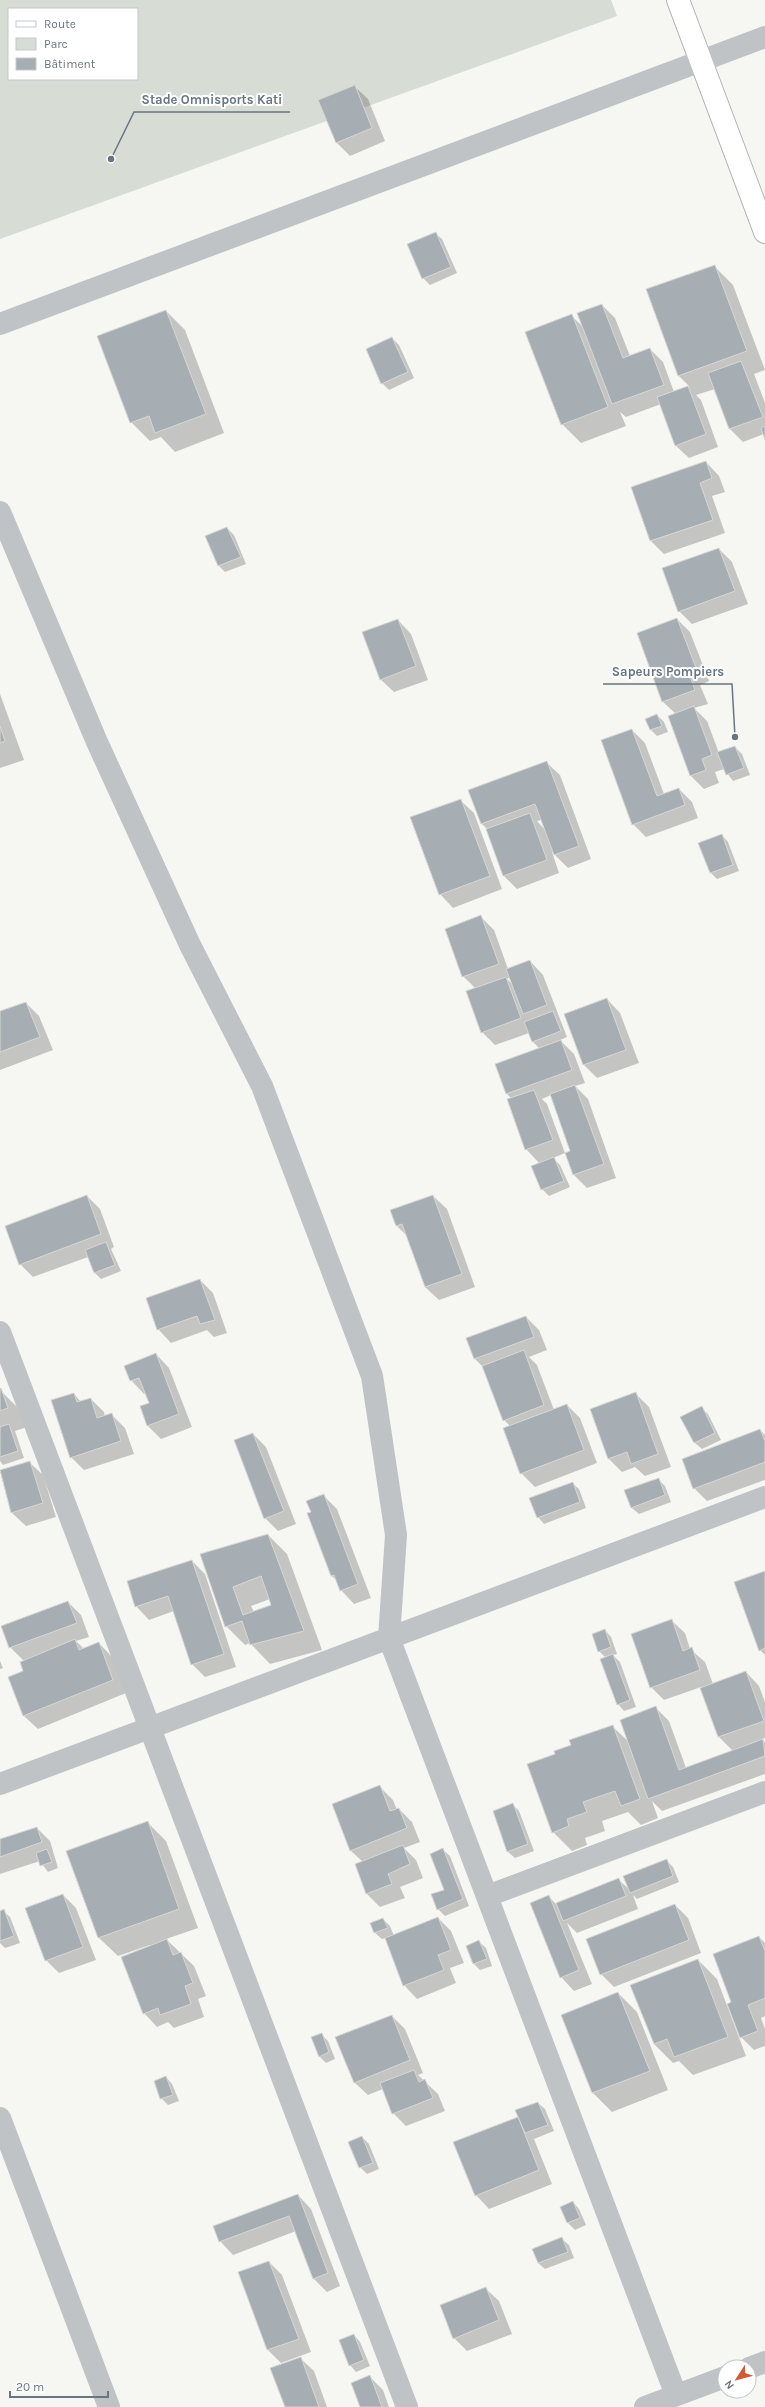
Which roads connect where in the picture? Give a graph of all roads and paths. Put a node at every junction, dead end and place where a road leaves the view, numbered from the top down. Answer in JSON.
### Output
{"nodes":[{"id":1,"x":678,"y":0,"type":"edge"},
{"id":2,"x":765,"y":37,"type":"edge"},
{"id":3,"x":700,"y":61,"type":"junction"},
{"id":4,"x":765,"y":232,"type":"edge"},
{"id":5,"x":0,"y":324,"type":"edge"},
{"id":6,"x":0,"y":512,"type":"edge"},
{"id":7,"x":0,"y":1332,"type":"edge"},
{"id":8,"x":765,"y":1497,"type":"edge"},
{"id":9,"x":389,"y":1638,"type":"junction"},
{"id":10,"x":150,"y":1728,"type":"junction"},
{"id":11,"x":0,"y":1784,"type":"edge"},
{"id":12,"x":765,"y":1792,"type":"edge"},
{"id":13,"x":487,"y":1896,"type":"junction"},
{"id":14,"x":0,"y":2118,"type":"edge"},
{"id":15,"x":717,"y":2380,"type":"edge"},
{"id":16,"x":676,"y":2395,"type":"junction"},
{"id":17,"x":110,"y":2407,"type":"edge"},
{"id":18,"x":407,"y":2407,"type":"edge"},
{"id":19,"x":645,"y":2407,"type":"edge"}],
"edges":[{"from":1,"to":3,"type":"main road"},
{"from":2,"to":3,"type":"street"},
{"from":3,"to":4,"type":"main road"},
{"from":3,"to":5,"type":"street"},
{"from":6,"to":9,"type":"street"},
{"from":7,"to":10,"type":"street"},
{"from":8,"to":9,"type":"street"},
{"from":9,"to":10,"type":"street"},
{"from":9,"to":13,"type":"street"},
{"from":10,"to":11,"type":"street"},
{"from":10,"to":18,"type":"street"},
{"from":12,"to":13,"type":"street"},
{"from":13,"to":16,"type":"street"},
{"from":14,"to":17,"type":"street"},
{"from":15,"to":16,"type":"street"},
{"from":16,"to":19,"type":"street"}]}
